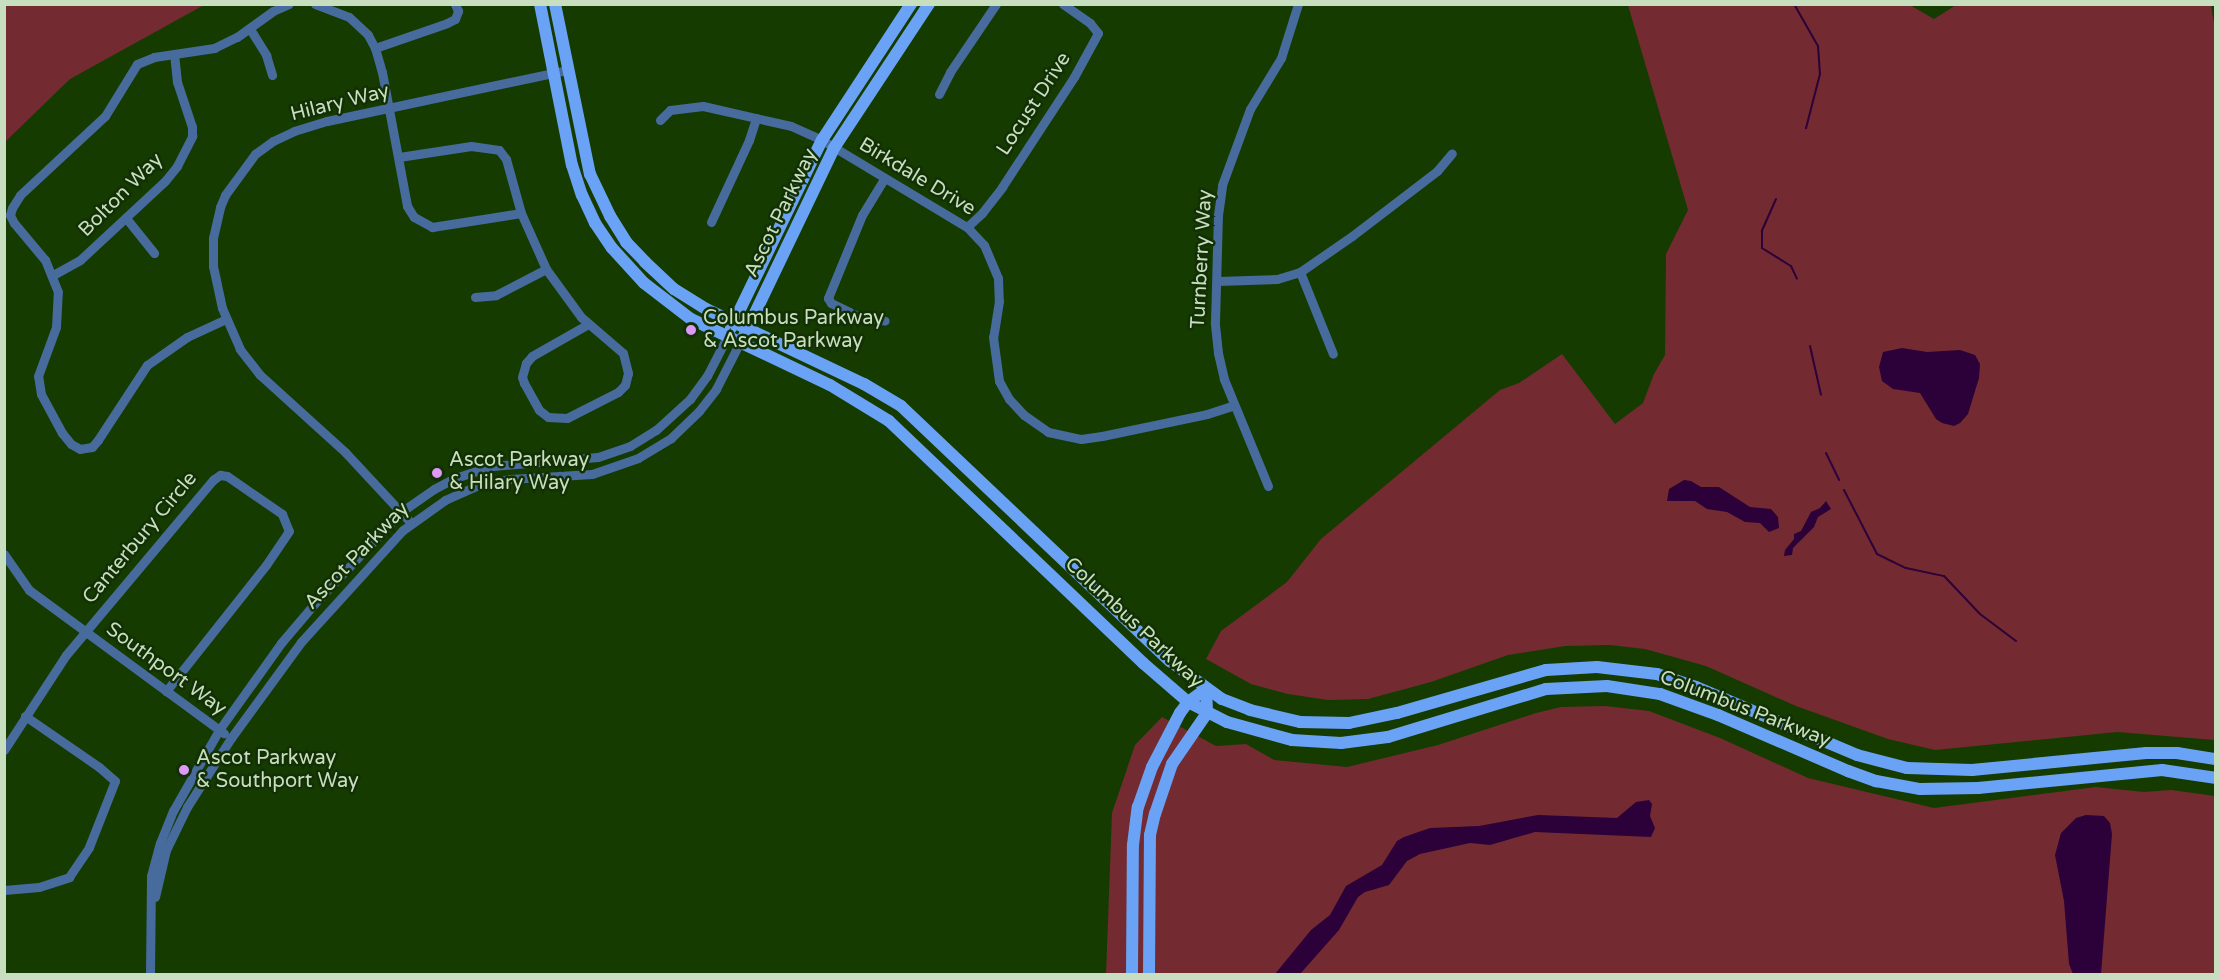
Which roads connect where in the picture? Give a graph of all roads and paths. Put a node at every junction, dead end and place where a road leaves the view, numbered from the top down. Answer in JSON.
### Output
{"nodes":[{"id":1,"x":289,"y":4,"type":"edge"},
{"id":2,"x":315,"y":4,"type":"edge"},
{"id":3,"x":455,"y":4,"type":"edge"},
{"id":4,"x":540,"y":4,"type":"edge"},
{"id":5,"x":555,"y":4,"type":"edge"},
{"id":6,"x":911,"y":4,"type":"edge"},
{"id":7,"x":929,"y":4,"type":"edge"},
{"id":8,"x":996,"y":4,"type":"edge"},
{"id":9,"x":1063,"y":4,"type":"edge"},
{"id":10,"x":1298,"y":4,"type":"edge"},
{"id":11,"x":250,"y":29,"type":"junction"},
{"id":12,"x":375,"y":48,"type":"junction"},
{"id":13,"x":174,"y":54,"type":"junction"},
{"id":14,"x":567,"y":70,"type":"junction"},
{"id":15,"x":552,"y":73,"type":"junction"},
{"id":16,"x":272,"y":75,"type":"dead end"},
{"id":17,"x":939,"y":94,"type":"dead end"},
{"id":18,"x":388,"y":110,"type":"junction"},
{"id":19,"x":756,"y":118,"type":"junction"},
{"id":20,"x":660,"y":120,"type":"dead end"},
{"id":21,"x":822,"y":140,"type":"junction"},
{"id":22,"x":834,"y":148,"type":"junction"},
{"id":23,"x":1452,"y":153,"type":"dead end"},
{"id":24,"x":399,"y":157,"type":"junction"},
{"id":25,"x":884,"y":178,"type":"junction"},
{"id":26,"x":521,"y":213,"type":"junction"},
{"id":27,"x":126,"y":218,"type":"junction"},
{"id":28,"x":711,"y":222,"type":"dead end"},
{"id":29,"x":967,"y":227,"type":"junction"},
{"id":30,"x":154,"y":253,"type":"dead end"},
{"id":31,"x":546,"y":269,"type":"junction"},
{"id":32,"x":1300,"y":272,"type":"junction"},
{"id":33,"x":52,"y":275,"type":"junction"},
{"id":34,"x":1217,"y":281,"type":"junction"},
{"id":35,"x":475,"y":297,"type":"dead end"},
{"id":36,"x":226,"y":319,"type":"junction"},
{"id":37,"x":885,"y":321,"type":"dead end"},
{"id":38,"x":734,"y":322,"type":"junction"},
{"id":39,"x":588,"y":324,"type":"junction"},
{"id":40,"x":747,"y":329,"type":"junction"},
{"id":41,"x":727,"y":337,"type":"junction"},
{"id":42,"x":740,"y":342,"type":"junction"},
{"id":43,"x":1333,"y":354,"type":"dead end"},
{"id":44,"x":1234,"y":405,"type":"junction"},
{"id":45,"x":1268,"y":486,"type":"dead end"},
{"id":46,"x":401,"y":512,"type":"junction"},
{"id":47,"x":411,"y":523,"type":"junction"},
{"id":48,"x":4,"y":554,"type":"edge"},
{"id":49,"x":85,"y":632,"type":"junction"},
{"id":50,"x":1206,"y":689,"type":"junction"},
{"id":51,"x":166,"y":691,"type":"junction"},
{"id":52,"x":1188,"y":702,"type":"junction"},
{"id":53,"x":1207,"y":713,"type":"junction"},
{"id":54,"x":25,"y":716,"type":"junction"},
{"id":55,"x":219,"y":730,"type":"junction"},
{"id":56,"x":231,"y":738,"type":"junction"},
{"id":57,"x":4,"y":750,"type":"edge"},
{"id":58,"x":2216,"y":759,"type":"edge"},
{"id":59,"x":2216,"y":778,"type":"edge"},
{"id":60,"x":4,"y":890,"type":"edge"},
{"id":61,"x":151,"y":914,"type":"junction"},
{"id":62,"x":150,"y":975,"type":"edge"},
{"id":63,"x":1132,"y":975,"type":"edge"},
{"id":64,"x":1149,"y":975,"type":"edge"}],
"edges":[{"from":1,"to":11,"type":"street"},
{"from":2,"to":12,"type":"street"},
{"from":3,"to":12,"type":"street"},
{"from":4,"to":15,"type":"main road","name":"Columbus Parkway"},
{"from":5,"to":14,"type":"main road","name":"Columbus Parkway"},
{"from":6,"to":21,"type":"main road","name":"Ascot Parkway"},
{"from":7,"to":22,"type":"main road","name":"Ascot Parkway"},
{"from":8,"to":17,"type":"street"},
{"from":9,"to":29,"type":"street","name":"Locust Drive"},
{"from":10,"to":34,"type":"street","name":"Turnberry Way"},
{"from":11,"to":13,"type":"street"},
{"from":11,"to":16,"type":"street"},
{"from":12,"to":18,"type":"street"},
{"from":13,"to":27,"type":"street","name":"Bolton Way"},
{"from":13,"to":33,"type":"street"},
{"from":14,"to":15,"type":"street","name":"Hilary Way"},
{"from":14,"to":38,"type":"main road","name":"Columbus Parkway"},
{"from":15,"to":18,"type":"street","name":"Hilary Way"},
{"from":15,"to":41,"type":"main road","name":"Columbus Parkway"},
{"from":18,"to":24,"type":"street"},
{"from":18,"to":36,"type":"street","name":"Hilary Way"},
{"from":19,"to":20,"type":"street","name":"Birkdale Drive"},
{"from":19,"to":21,"type":"street","name":"Birkdale Drive"},
{"from":19,"to":28,"type":"street"},
{"from":21,"to":22,"type":"street","name":"Birkdale Drive"},
{"from":21,"to":38,"type":"main road","name":"Ascot Parkway"},
{"from":22,"to":25,"type":"street","name":"Birkdale Drive"},
{"from":22,"to":40,"type":"main road","name":"Ascot Parkway"},
{"from":23,"to":32,"type":"street"},
{"from":24,"to":26,"type":"street"},
{"from":24,"to":26,"type":"street"},
{"from":25,"to":29,"type":"street","name":"Birkdale Drive"},
{"from":25,"to":37,"type":"street"},
{"from":26,"to":31,"type":"street"},
{"from":27,"to":30,"type":"street"},
{"from":27,"to":33,"type":"street","name":"Bolton Way"},
{"from":29,"to":44,"type":"street","name":"Birkdale Drive"},
{"from":31,"to":35,"type":"street"},
{"from":31,"to":39,"type":"street"},
{"from":32,"to":34,"type":"street"},
{"from":32,"to":43,"type":"street"},
{"from":33,"to":36,"type":"street"},
{"from":34,"to":44,"type":"street","name":"Turnberry Way"},
{"from":36,"to":46,"type":"street","name":"Hilary Way"},
{"from":38,"to":40,"type":"main road","name":"Columbus Parkway"},
{"from":38,"to":41,"type":"main road","name":"Ascot Parkway"},
{"from":39,"to":39,"type":"street"},
{"from":40,"to":42,"type":"main road","name":"Ascot Parkway"},
{"from":40,"to":50,"type":"main road","name":"Columbus Parkway"},
{"from":41,"to":42,"type":"main road","name":"Columbus Parkway"},
{"from":41,"to":46,"type":"street","name":"Ascot Parkway"},
{"from":42,"to":47,"type":"street","name":"Ascot Parkway"},
{"from":42,"to":52,"type":"main road","name":"Columbus Parkway"},
{"from":44,"to":45,"type":"street","name":"Turnberry Way"},
{"from":46,"to":47,"type":"street","name":"Hilary Way"},
{"from":46,"to":55,"type":"street","name":"Ascot Parkway"},
{"from":47,"to":56,"type":"street","name":"Ascot Parkway"},
{"from":48,"to":49,"type":"street","name":"Southport Way"},
{"from":49,"to":51,"type":"street","name":"Southport Way"},
{"from":49,"to":51,"type":"street","name":"Canterbury Circle"},
{"from":49,"to":54,"type":"street"},
{"from":50,"to":52,"type":"main road"},
{"from":50,"to":53,"type":"main road"},
{"from":50,"to":58,"type":"main road","name":"Columbus Parkway"},
{"from":51,"to":55,"type":"street","name":"Southport Way"},
{"from":52,"to":53,"type":"main road","name":"Columbus Parkway"},
{"from":52,"to":63,"type":"main road"},
{"from":53,"to":59,"type":"main road","name":"Columbus Parkway"},
{"from":53,"to":64,"type":"main road"},
{"from":54,"to":57,"type":"street"},
{"from":54,"to":60,"type":"street"},
{"from":55,"to":56,"type":"street","name":"Southport Way"},
{"from":55,"to":61,"type":"street","name":"Ascot Parkway"},
{"from":56,"to":61,"type":"street","name":"Ascot Parkway"},
{"from":61,"to":62,"type":"street","name":"Ascot Parkway"}]}
